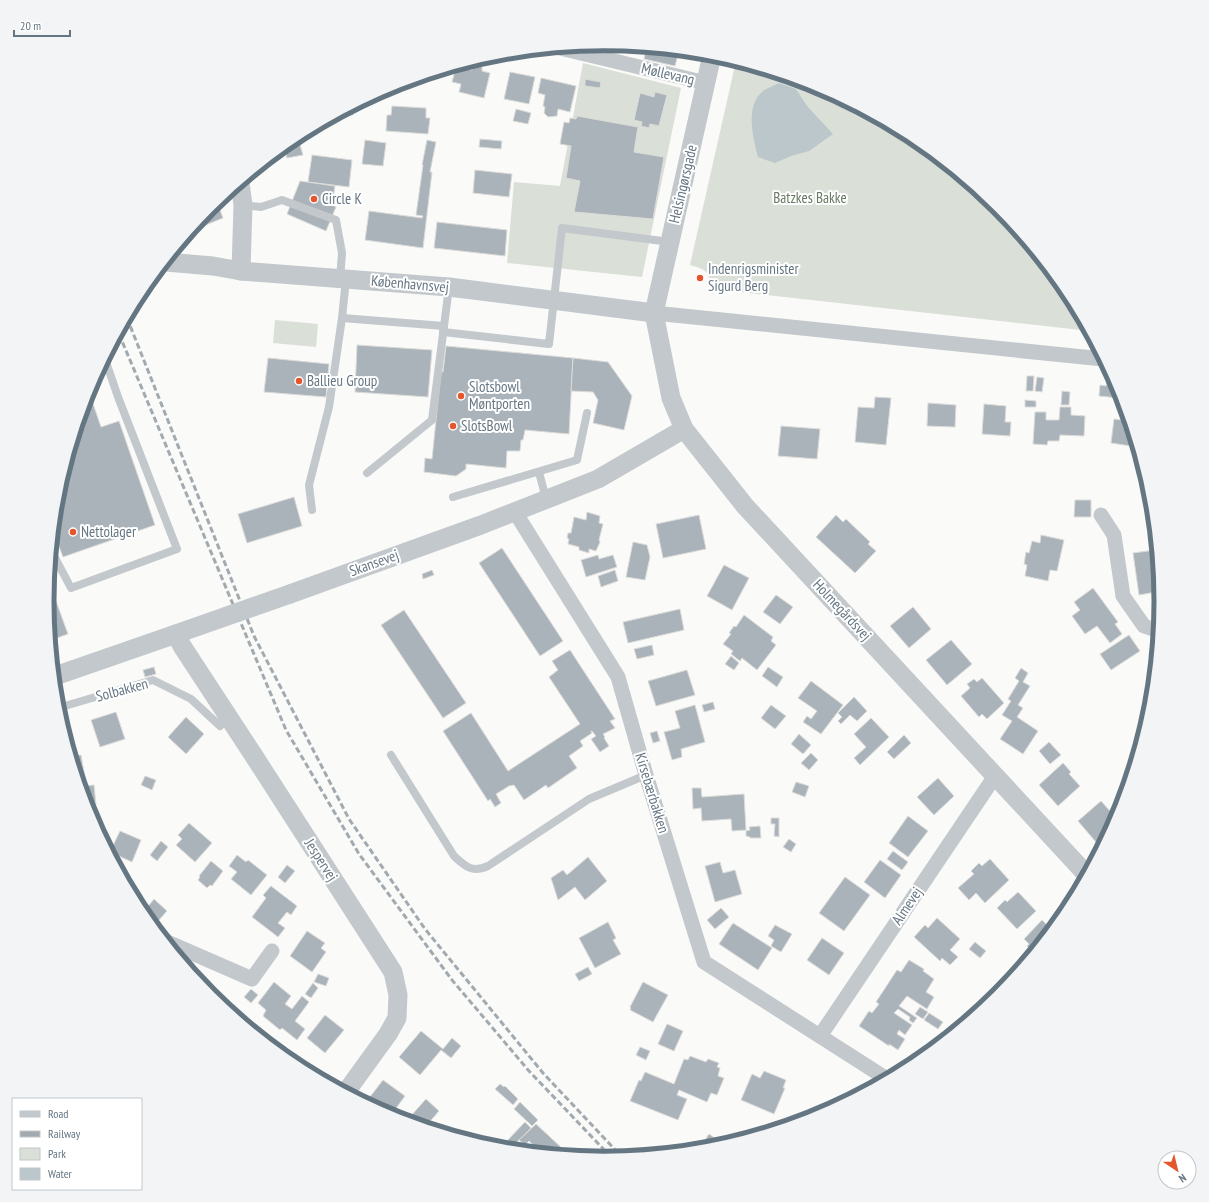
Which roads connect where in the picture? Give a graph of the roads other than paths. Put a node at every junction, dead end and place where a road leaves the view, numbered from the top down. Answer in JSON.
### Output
{"nodes":[{"id":1,"x":576,"y":52,"type":"edge"},
{"id":2,"x":711,"y":62,"type":"edge"},
{"id":3,"x":706,"y":83,"type":"junction"},
{"id":4,"x":241,"y":188,"type":"edge"},
{"id":5,"x":243,"y":205,"type":"junction"},
{"id":6,"x":670,"y":242,"type":"junction"},
{"id":7,"x":171,"y":262,"type":"edge"},
{"id":8,"x":241,"y":271,"type":"junction"},
{"id":9,"x":343,"y":279,"type":"junction"},
{"id":10,"x":448,"y":287,"type":"junction"},
{"id":11,"x":554,"y":301,"type":"junction"},
{"id":12,"x":654,"y":313,"type":"junction"},
{"id":13,"x":342,"y":318,"type":"junction"},
{"id":14,"x":443,"y":329,"type":"junction"},
{"id":15,"x":1098,"y":359,"type":"edge"},
{"id":16,"x":107,"y":366,"type":"edge"},
{"id":17,"x":586,"y":413,"type":"dead end"},
{"id":18,"x":684,"y":429,"type":"junction"},
{"id":19,"x":539,"y":472,"type":"junction"},
{"id":20,"x":367,"y":473,"type":"dead end"},
{"id":21,"x":453,"y":497,"type":"dead end"},
{"id":22,"x":546,"y":499,"type":"junction"},
{"id":23,"x":312,"y":510,"type":"dead end"},
{"id":24,"x":515,"y":512,"type":"junction"},
{"id":25,"x":1101,"y":515,"type":"dead end"},
{"id":26,"x":56,"y":560,"type":"edge"},
{"id":27,"x":1153,"y":629,"type":"edge"},
{"id":28,"x":176,"y":634,"type":"junction"},
{"id":29,"x":59,"y":675,"type":"edge"},
{"id":30,"x":65,"y":706,"type":"edge"},
{"id":31,"x":220,"y":726,"type":"dead end"},
{"id":32,"x":391,"y":756,"type":"dead end"},
{"id":33,"x":646,"y":775,"type":"junction"},
{"id":34,"x":995,"y":776,"type":"junction"},
{"id":35,"x":1084,"y":871,"type":"edge"},
{"id":36,"x":176,"y":946,"type":"edge"},
{"id":37,"x":272,"y":951,"type":"dead end"},
{"id":38,"x":820,"y":1036,"type":"junction"},
{"id":39,"x":881,"y":1076,"type":"edge"},
{"id":40,"x":349,"y":1088,"type":"edge"}],
"edges":[{"from":1,"to":3,"type":"street","name":"Møllevang"},
{"from":2,"to":3,"type":"street","name":"Helsingørsgade"},
{"from":3,"to":6,"type":"street","name":"Helsingørsgade"},
{"from":4,"to":5,"type":"street"},
{"from":5,"to":8,"type":"street"},
{"from":5,"to":9,"type":"lane"},
{"from":6,"to":11,"type":"lane"},
{"from":6,"to":12,"type":"street","name":"Helsingørsgade"},
{"from":7,"to":8,"type":"street","name":"Københavnsvej"},
{"from":8,"to":9,"type":"street","name":"Københavnsvej"},
{"from":9,"to":10,"type":"street","name":"Københavnsvej"},
{"from":9,"to":13,"type":"lane"},
{"from":10,"to":11,"type":"street","name":"Københavnsvej"},
{"from":10,"to":14,"type":"lane"},
{"from":11,"to":12,"type":"street","name":"Københavnsvej"},
{"from":11,"to":14,"type":"lane"},
{"from":12,"to":15,"type":"street"},
{"from":12,"to":18,"type":"street","name":"Holmegårdsvej"},
{"from":13,"to":14,"type":"lane"},
{"from":13,"to":23,"type":"lane"},
{"from":14,"to":20,"type":"lane"},
{"from":16,"to":26,"type":"lane"},
{"from":17,"to":19,"type":"lane"},
{"from":18,"to":22,"type":"street","name":"Skansevej"},
{"from":18,"to":34,"type":"street","name":"Holmegårdsvej"},
{"from":19,"to":21,"type":"lane"},
{"from":19,"to":22,"type":"lane"},
{"from":22,"to":24,"type":"street","name":"Skansevej"},
{"from":24,"to":28,"type":"street","name":"Skansevej","bridge":true},
{"from":24,"to":33,"type":"street","name":"Kirsebærbakken"},
{"from":25,"to":27,"type":"street"},
{"from":28,"to":29,"type":"street","name":"Skansevej"},
{"from":28,"to":40,"type":"street","name":"Jespervej"},
{"from":30,"to":31,"type":"lane","name":"Solbakken"},
{"from":32,"to":33,"type":"lane"},
{"from":33,"to":38,"type":"street","name":"Kirsebærbakken"},
{"from":34,"to":35,"type":"street","name":"Holmegårdsvej"},
{"from":34,"to":38,"type":"street","name":"Almevej"},
{"from":36,"to":37,"type":"street"},
{"from":38,"to":39,"type":"street","name":"Kirsebærbakken"}]}
